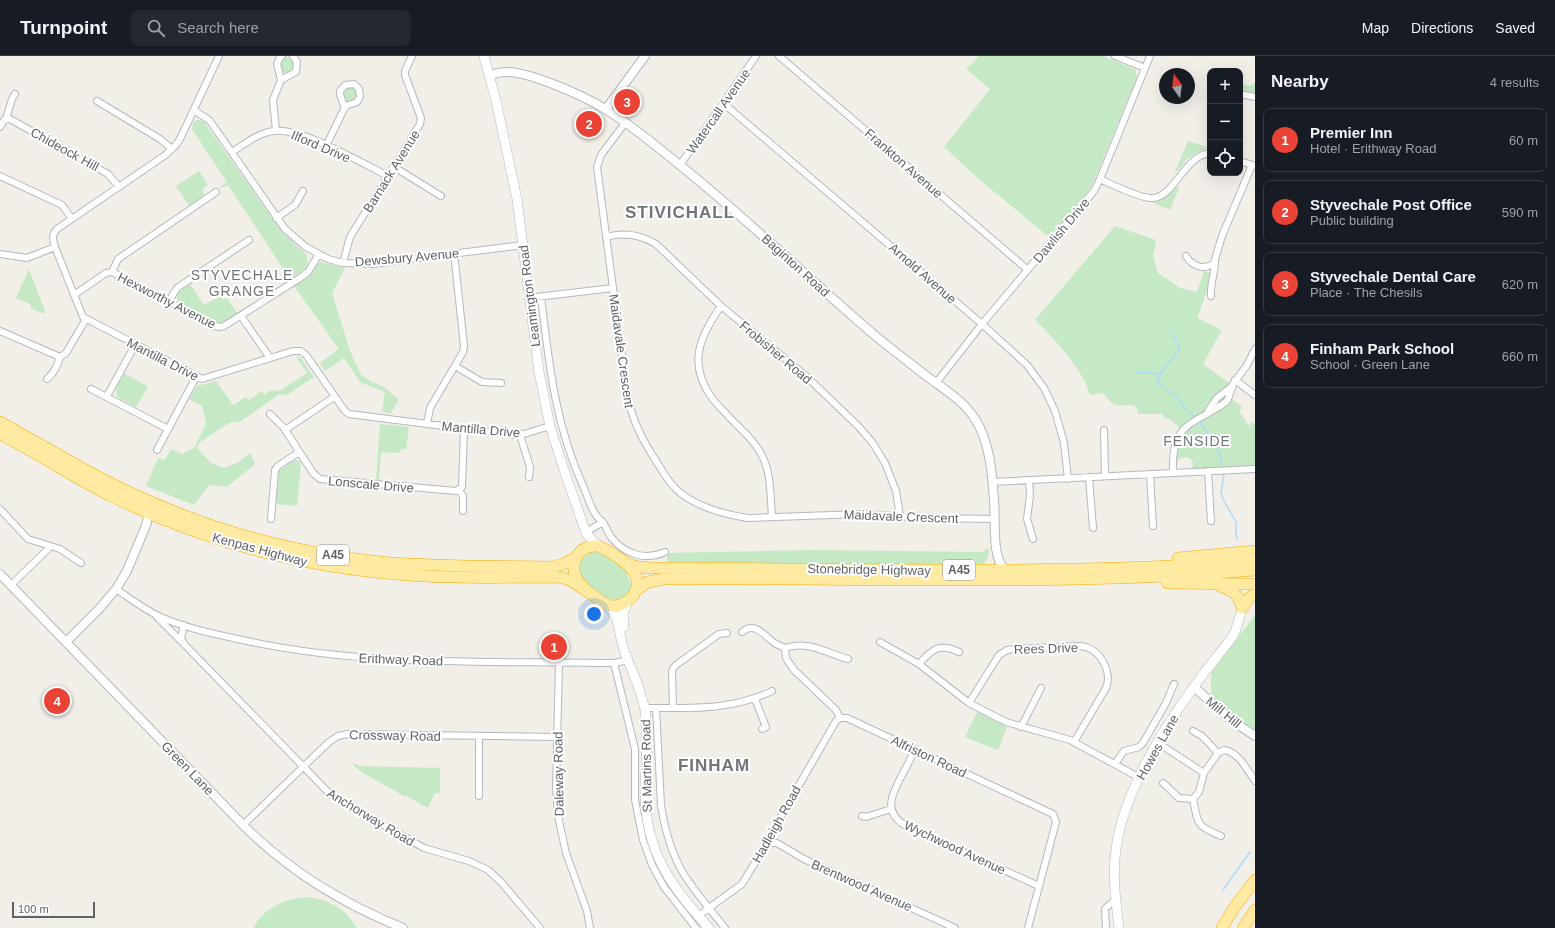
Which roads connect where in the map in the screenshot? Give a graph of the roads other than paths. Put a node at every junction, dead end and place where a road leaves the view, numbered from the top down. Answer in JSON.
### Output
{"nodes":[{"id":1,"x":219,"y":56,"type":"edge"},
{"id":2,"x":282,"y":56,"type":"edge"},
{"id":3,"x":293,"y":56,"type":"edge"},
{"id":4,"x":412,"y":56,"type":"edge"},
{"id":5,"x":484,"y":56,"type":"edge"},
{"id":6,"x":645,"y":56,"type":"edge"},
{"id":7,"x":756,"y":56,"type":"edge"},
{"id":8,"x":779,"y":56,"type":"edge"},
{"id":9,"x":1115,"y":56,"type":"edge"},
{"id":10,"x":1150,"y":56,"type":"edge"},
{"id":11,"x":1145,"y":68,"type":"junction"},
{"id":12,"x":490,"y":75,"type":"junction"},
{"id":13,"x":281,"y":80,"type":"junction"},
{"id":14,"x":15,"y":94,"type":"dead end"},
{"id":15,"x":1243,"y":95,"type":"edge"},
{"id":16,"x":1255,"y":97,"type":"edge"},
{"id":17,"x":98,"y":101,"type":"dead end"},
{"id":18,"x":724,"y":103,"type":"junction"},
{"id":19,"x":344,"y":109,"type":"dead end"},
{"id":20,"x":606,"y":109,"type":"junction"},
{"id":21,"x":194,"y":110,"type":"junction"},
{"id":22,"x":6,"y":118,"type":"junction"},
{"id":23,"x":625,"y":123,"type":"junction"},
{"id":24,"x":0,"y":127,"type":"edge"},
{"id":25,"x":276,"y":131,"type":"junction"},
{"id":26,"x":326,"y":146,"type":"junction"},
{"id":27,"x":172,"y":149,"type":"junction"},
{"id":28,"x":232,"y":152,"type":"junction"},
{"id":29,"x":1207,"y":154,"type":"edge"},
{"id":30,"x":1243,"y":162,"type":"edge"},
{"id":31,"x":680,"y":165,"type":"junction"},
{"id":32,"x":1254,"y":166,"type":"edge"},
{"id":33,"x":394,"y":167,"type":"junction"},
{"id":34,"x":0,"y":176,"type":"edge"},
{"id":35,"x":388,"y":176,"type":"junction"},
{"id":36,"x":1100,"y":179,"type":"junction"},
{"id":37,"x":119,"y":187,"type":"junction"},
{"id":38,"x":304,"y":189,"type":"dead end"},
{"id":39,"x":216,"y":192,"type":"dead end"},
{"id":40,"x":441,"y":196,"type":"dead end"},
{"id":41,"x":276,"y":218,"type":"junction"},
{"id":42,"x":72,"y":219,"type":"junction"},
{"id":43,"x":606,"y":237,"type":"junction"},
{"id":44,"x":249,"y":240,"type":"dead end"},
{"id":45,"x":523,"y":245,"type":"junction"},
{"id":46,"x":55,"y":247,"type":"junction"},
{"id":47,"x":454,"y":253,"type":"junction"},
{"id":48,"x":0,"y":254,"type":"edge"},
{"id":49,"x":319,"y":254,"type":"junction"},
{"id":50,"x":1186,"y":256,"type":"dead end"},
{"id":51,"x":1216,"y":261,"type":"junction"},
{"id":52,"x":343,"y":263,"type":"junction"},
{"id":53,"x":1028,"y":270,"type":"junction"},
{"id":54,"x":112,"y":272,"type":"junction"},
{"id":55,"x":613,"y":288,"type":"junction"},
{"id":56,"x":74,"y":295,"type":"junction"},
{"id":57,"x":1211,"y":296,"type":"dead end"},
{"id":58,"x":541,"y":297,"type":"junction"},
{"id":59,"x":528,"y":298,"type":"junction"},
{"id":60,"x":169,"y":302,"type":"junction"},
{"id":61,"x":721,"y":306,"type":"junction"},
{"id":62,"x":241,"y":316,"type":"junction"},
{"id":63,"x":86,"y":319,"type":"junction"},
{"id":64,"x":982,"y":324,"type":"junction"},
{"id":65,"x":0,"y":332,"type":"edge"},
{"id":66,"x":135,"y":344,"type":"junction"},
{"id":67,"x":1255,"y":349,"type":"edge"},
{"id":68,"x":60,"y":357,"type":"junction"},
{"id":69,"x":270,"y":358,"type":"junction"},
{"id":70,"x":455,"y":366,"type":"junction"},
{"id":71,"x":196,"y":377,"type":"junction"},
{"id":72,"x":46,"y":379,"type":"dead end"},
{"id":73,"x":936,"y":383,"type":"junction"},
{"id":74,"x":1234,"y":383,"type":"junction"},
{"id":75,"x":501,"y":384,"type":"dead end"},
{"id":76,"x":91,"y":388,"type":"dead end"},
{"id":77,"x":1255,"y":395,"type":"edge"},
{"id":78,"x":107,"y":396,"type":"junction"},
{"id":79,"x":334,"y":397,"type":"junction"},
{"id":80,"x":270,"y":414,"type":"dead end"},
{"id":81,"x":0,"y":422,"type":"edge"},
{"id":82,"x":427,"y":424,"type":"junction"},
{"id":83,"x":550,"y":426,"type":"junction"},
{"id":84,"x":168,"y":429,"type":"junction"},
{"id":85,"x":464,"y":429,"type":"junction"},
{"id":86,"x":285,"y":430,"type":"junction"},
{"id":87,"x":1104,"y":430,"type":"dead end"},
{"id":88,"x":0,"y":434,"type":"edge"},
{"id":89,"x":520,"y":435,"type":"junction"},
{"id":90,"x":157,"y":450,"type":"dead end"},
{"id":91,"x":299,"y":452,"type":"junction"},
{"id":92,"x":1255,"y":469,"type":"edge"},
{"id":93,"x":1208,"y":471,"type":"junction"},
{"id":94,"x":1173,"y":473,"type":"junction"},
{"id":95,"x":1150,"y":474,"type":"junction"},
{"id":96,"x":1105,"y":476,"type":"junction"},
{"id":97,"x":530,"y":477,"type":"dead end"},
{"id":98,"x":1089,"y":477,"type":"junction"},
{"id":99,"x":99,"y":478,"type":"junction"},
{"id":100,"x":1068,"y":479,"type":"junction"},
{"id":101,"x":1029,"y":480,"type":"junction"},
{"id":102,"x":992,"y":482,"type":"junction"},
{"id":103,"x":459,"y":490,"type":"junction"},
{"id":104,"x":0,"y":509,"type":"edge"},
{"id":105,"x":463,"y":511,"type":"dead end"},
{"id":106,"x":900,"y":516,"type":"junction"},
{"id":107,"x":772,"y":517,"type":"junction"},
{"id":108,"x":147,"y":518,"type":"junction"},
{"id":109,"x":271,"y":519,"type":"dead end"},
{"id":110,"x":995,"y":519,"type":"junction"},
{"id":111,"x":1212,"y":521,"type":"dead end"},
{"id":112,"x":603,"y":522,"type":"junction"},
{"id":113,"x":1153,"y":526,"type":"dead end"},
{"id":114,"x":1093,"y":528,"type":"dead end"},
{"id":115,"x":586,"y":532,"type":"junction"},
{"id":116,"x":1032,"y":539,"type":"dead end"},
{"id":117,"x":50,"y":547,"type":"junction"},
{"id":118,"x":602,"y":548,"type":"junction"},
{"id":119,"x":996,"y":548,"type":"junction"},
{"id":120,"x":1255,"y":551,"type":"edge"},
{"id":121,"x":665,"y":552,"type":"dead end"},
{"id":122,"x":579,"y":554,"type":"junction"},
{"id":123,"x":1255,"y":561,"type":"edge"},
{"id":124,"x":82,"y":563,"type":"dead end"},
{"id":125,"x":628,"y":564,"type":"junction"},
{"id":126,"x":1130,"y":567,"type":"junction"},
{"id":127,"x":984,"y":570,"type":"junction"},
{"id":128,"x":1005,"y":570,"type":"junction"},
{"id":129,"x":1255,"y":570,"type":"edge"},
{"id":130,"x":0,"y":574,"type":"edge"},
{"id":131,"x":1119,"y":578,"type":"junction"},
{"id":132,"x":1216,"y":584,"type":"junction"},
{"id":133,"x":1255,"y":584,"type":"edge"},
{"id":134,"x":11,"y":585,"type":"junction"},
{"id":135,"x":116,"y":589,"type":"junction"},
{"id":136,"x":588,"y":592,"type":"junction"},
{"id":137,"x":1255,"y":594,"type":"edge"},
{"id":138,"x":632,"y":595,"type":"junction"},
{"id":139,"x":607,"y":605,"type":"junction"},
{"id":140,"x":1242,"y":608,"type":"junction"},
{"id":141,"x":154,"y":613,"type":"junction"},
{"id":142,"x":177,"y":623,"type":"joint"},
{"id":143,"x":184,"y":625,"type":"junction"},
{"id":144,"x":742,"y":632,"type":"dead end"},
{"id":145,"x":727,"y":633,"type":"dead end"},
{"id":146,"x":66,"y":642,"type":"junction"},
{"id":147,"x":880,"y":642,"type":"dead end"},
{"id":148,"x":184,"y":644,"type":"junction"},
{"id":149,"x":785,"y":648,"type":"junction"},
{"id":150,"x":959,"y":652,"type":"dead end"},
{"id":151,"x":848,"y":658,"type":"dead end"},
{"id":152,"x":629,"y":660,"type":"junction"},
{"id":153,"x":559,"y":662,"type":"junction"},
{"id":154,"x":614,"y":663,"type":"junction"},
{"id":155,"x":919,"y":664,"type":"junction"},
{"id":156,"x":1174,"y":684,"type":"dead end"},
{"id":157,"x":1194,"y":687,"type":"junction"},
{"id":158,"x":1041,"y":688,"type":"dead end"},
{"id":159,"x":772,"y":691,"type":"dead end"},
{"id":160,"x":755,"y":699,"type":"junction"},
{"id":161,"x":969,"y":703,"type":"junction"},
{"id":162,"x":645,"y":708,"type":"junction"},
{"id":163,"x":656,"y":708,"type":"junction"},
{"id":164,"x":673,"y":708,"type":"junction"},
{"id":165,"x":840,"y":718,"type":"junction"},
{"id":166,"x":1021,"y":727,"type":"junction"},
{"id":167,"x":762,"y":729,"type":"dead end"},
{"id":168,"x":1193,"y":731,"type":"dead end"},
{"id":169,"x":479,"y":736,"type":"junction"},
{"id":170,"x":1255,"y":736,"type":"edge"},
{"id":171,"x":557,"y":737,"type":"junction"},
{"id":172,"x":1074,"y":742,"type":"junction"},
{"id":173,"x":1158,"y":743,"type":"junction"},
{"id":174,"x":915,"y":749,"type":"junction"},
{"id":175,"x":1218,"y":753,"type":"junction"},
{"id":176,"x":1115,"y":764,"type":"junction"},
{"id":177,"x":303,"y":767,"type":"junction"},
{"id":178,"x":1204,"y":773,"type":"junction"},
{"id":179,"x":1140,"y":778,"type":"junction"},
{"id":180,"x":1255,"y":781,"type":"edge"},
{"id":181,"x":1163,"y":783,"type":"dead end"},
{"id":182,"x":478,"y":796,"type":"dead end"},
{"id":183,"x":1193,"y":799,"type":"junction"},
{"id":184,"x":891,"y":810,"type":"junction"},
{"id":185,"x":862,"y":816,"type":"dead end"},
{"id":186,"x":243,"y":825,"type":"junction"},
{"id":187,"x":1220,"y":836,"type":"dead end"},
{"id":188,"x":769,"y":843,"type":"junction"},
{"id":189,"x":1255,"y":880,"type":"edge"},
{"id":190,"x":1039,"y":886,"type":"junction"},
{"id":191,"x":1255,"y":891,"type":"edge"},
{"id":192,"x":1116,"y":901,"type":"junction"},
{"id":193,"x":710,"y":908,"type":"junction"},
{"id":194,"x":1255,"y":910,"type":"edge"},
{"id":195,"x":698,"y":916,"type":"junction"},
{"id":196,"x":403,"y":928,"type":"edge"},
{"id":197,"x":540,"y":928,"type":"edge"},
{"id":198,"x":590,"y":928,"type":"edge"},
{"id":199,"x":696,"y":928,"type":"edge"},
{"id":200,"x":709,"y":928,"type":"edge"},
{"id":201,"x":725,"y":928,"type":"edge"},
{"id":202,"x":955,"y":928,"type":"edge"},
{"id":203,"x":1028,"y":928,"type":"edge"},
{"id":204,"x":1106,"y":928,"type":"edge"},
{"id":205,"x":1119,"y":928,"type":"edge"},
{"id":206,"x":1222,"y":928,"type":"edge"},
{"id":207,"x":1229,"y":928,"type":"edge"},
{"id":208,"x":1243,"y":928,"type":"edge"}],
"edges":[{"from":1,"to":21,"type":"street"},
{"from":2,"to":13,"type":"street"},
{"from":3,"to":13,"type":"street"},
{"from":4,"to":33,"type":"street","name":"Barnack Avenue"},
{"from":5,"to":12,"type":"main road","name":"Leamington Road"},
{"from":6,"to":20,"type":"street"},
{"from":7,"to":18,"type":"street","name":"Watercall Avenue"},
{"from":8,"to":53,"type":"street","name":"Frankton Avenue"},
{"from":9,"to":11,"type":"street"},
{"from":10,"to":11,"type":"street","name":"Dawlish Drive"},
{"from":11,"to":36,"type":"street","name":"Dawlish Drive"},
{"from":12,"to":20,"type":"street","name":"Baginton Road"},
{"from":12,"to":45,"type":"main road","name":"Leamington Road"},
{"from":13,"to":25,"type":"street"},
{"from":14,"to":22,"type":"street"},
{"from":15,"to":16,"type":"street"},
{"from":17,"to":27,"type":"street"},
{"from":18,"to":31,"type":"street","name":"Watercall Avenue"},
{"from":18,"to":64,"type":"street","name":"Arnold Avenue"},
{"from":19,"to":26,"type":"street"},
{"from":20,"to":23,"type":"street","name":"Baginton Road"},
{"from":21,"to":27,"type":"street"},
{"from":21,"to":28,"type":"street","name":"Dewsbury Avenue"},
{"from":22,"to":24,"type":"street"},
{"from":22,"to":37,"type":"street","name":"Chideock Hill"},
{"from":23,"to":31,"type":"street","name":"Baginton Road"},
{"from":23,"to":43,"type":"street","name":"Maidavale Crescent"},
{"from":25,"to":26,"type":"street","name":"Ilford Drive"},
{"from":25,"to":28,"type":"street","name":"Ilford Drive"},
{"from":26,"to":35,"type":"street","name":"Ilford Drive"},
{"from":27,"to":37,"type":"street"},
{"from":28,"to":41,"type":"street","name":"Dewsbury Avenue"},
{"from":29,"to":36,"type":"street"},
{"from":30,"to":32,"type":"street"},
{"from":31,"to":73,"type":"street","name":"Baginton Road"},
{"from":32,"to":51,"type":"street"},
{"from":33,"to":35,"type":"street","name":"Barnack Avenue"},
{"from":33,"to":40,"type":"street"},
{"from":34,"to":42,"type":"street"},
{"from":35,"to":52,"type":"street","name":"Barnack Avenue"},
{"from":36,"to":53,"type":"street","name":"Dawlish Drive"},
{"from":37,"to":42,"type":"street"},
{"from":38,"to":41,"type":"street"},
{"from":39,"to":54,"type":"street"},
{"from":41,"to":49,"type":"street","name":"Dewsbury Avenue"},
{"from":42,"to":46,"type":"street"},
{"from":43,"to":55,"type":"street","name":"Maidavale Crescent"},
{"from":43,"to":61,"type":"street","name":"Frobisher Road"},
{"from":44,"to":60,"type":"street"},
{"from":45,"to":47,"type":"street","name":"Dewsbury Avenue"},
{"from":45,"to":59,"type":"main road","name":"Leamington Road"},
{"from":46,"to":48,"type":"street"},
{"from":46,"to":56,"type":"street"},
{"from":47,"to":52,"type":"street","name":"Dewsbury Avenue"},
{"from":47,"to":70,"type":"street"},
{"from":49,"to":52,"type":"street","name":"Dewsbury Avenue"},
{"from":49,"to":62,"type":"street","name":"Hexworthy Avenue"},
{"from":50,"to":51,"type":"street"},
{"from":51,"to":57,"type":"street"},
{"from":53,"to":64,"type":"street","name":"Dawlish Drive"},
{"from":54,"to":56,"type":"street","name":"Hexworthy Avenue"},
{"from":54,"to":60,"type":"street","name":"Hexworthy Avenue"},
{"from":55,"to":58,"type":"street"},
{"from":55,"to":107,"type":"street","name":"Maidavale Crescent"},
{"from":56,"to":63,"type":"street"},
{"from":58,"to":59,"type":"street"},
{"from":58,"to":112,"type":"street","name":"Leamington Road"},
{"from":59,"to":83,"type":"main road","name":"Leamington Road"},
{"from":60,"to":62,"type":"street","name":"Hexworthy Avenue"},
{"from":61,"to":106,"type":"street","name":"Frobisher Road"},
{"from":61,"to":107,"type":"street"},
{"from":62,"to":69,"type":"street"},
{"from":63,"to":66,"type":"street","name":"Mantilla Drive"},
{"from":63,"to":68,"type":"street"},
{"from":64,"to":73,"type":"street","name":"Dawlish Drive"},
{"from":64,"to":100,"type":"street","name":"Arnold Avenue"},
{"from":65,"to":68,"type":"street"},
{"from":66,"to":71,"type":"street","name":"Mantilla Drive"},
{"from":66,"to":78,"type":"street"},
{"from":67,"to":74,"type":"street"},
{"from":68,"to":72,"type":"street"},
{"from":69,"to":71,"type":"street","name":"Mantilla Drive"},
{"from":69,"to":79,"type":"street","name":"Mantilla Drive"},
{"from":70,"to":75,"type":"street"},
{"from":70,"to":82,"type":"street"},
{"from":71,"to":84,"type":"street"},
{"from":73,"to":102,"type":"street","name":"Baginton Road"},
{"from":74,"to":77,"type":"street"},
{"from":74,"to":94,"type":"street"},
{"from":76,"to":78,"type":"street"},
{"from":78,"to":84,"type":"street"},
{"from":79,"to":82,"type":"street","name":"Mantilla Drive"},
{"from":79,"to":86,"type":"street"},
{"from":80,"to":86,"type":"street","name":"Lonscale Drive"},
{"from":81,"to":99,"type":"highway","name":"Kenpas Highway","number":"A45"},
{"from":82,"to":85,"type":"street","name":"Mantilla Drive"},
{"from":83,"to":89,"type":"street","name":"Mantilla Drive"},
{"from":83,"to":115,"type":"main road","name":"Leamington Road"},
{"from":84,"to":90,"type":"street"},
{"from":85,"to":89,"type":"street","name":"Mantilla Drive"},
{"from":85,"to":103,"type":"street"},
{"from":86,"to":91,"type":"street","name":"Lonscale Drive"},
{"from":87,"to":96,"type":"street"},
{"from":88,"to":108,"type":"highway","name":"Kenpas Highway","number":"A45"},
{"from":89,"to":97,"type":"street"},
{"from":91,"to":103,"type":"street","name":"Lonscale Drive"},
{"from":91,"to":109,"type":"street"},
{"from":92,"to":93,"type":"street"},
{"from":93,"to":94,"type":"street"},
{"from":93,"to":111,"type":"street"},
{"from":94,"to":95,"type":"street"},
{"from":95,"to":96,"type":"street"},
{"from":95,"to":113,"type":"street"},
{"from":96,"to":98,"type":"street"},
{"from":98,"to":100,"type":"street"},
{"from":98,"to":114,"type":"street"},
{"from":99,"to":108,"type":"highway"},
{"from":99,"to":122,"type":"highway","name":"Kenpas Highway","number":"A45"},
{"from":100,"to":101,"type":"street"},
{"from":101,"to":102,"type":"street"},
{"from":101,"to":116,"type":"street"},
{"from":102,"to":110,"type":"street","name":"Baginton Road"},
{"from":103,"to":105,"type":"street"},
{"from":104,"to":117,"type":"street"},
{"from":106,"to":107,"type":"street","name":"Maidavale Crescent"},
{"from":106,"to":110,"type":"street","name":"Maidavale Crescent"},
{"from":108,"to":135,"type":"street"},
{"from":108,"to":136,"type":"highway","name":"Kenpas Highway","number":"A45"},
{"from":110,"to":119,"type":"street","name":"Baginton Road"},
{"from":112,"to":115,"type":"street"},
{"from":112,"to":121,"type":"street","name":"Leamington Road"},
{"from":115,"to":118,"type":"main road","name":"Leamington Road"},
{"from":115,"to":122,"type":"main road"},
{"from":117,"to":124,"type":"street"},
{"from":117,"to":134,"type":"street"},
{"from":118,"to":122,"type":"highway"},
{"from":118,"to":125,"type":"highway"},
{"from":119,"to":127,"type":"street","name":"Baginton Road"},
{"from":119,"to":128,"type":"street","name":"Baginton Road"},
{"from":120,"to":126,"type":"highway"},
{"from":122,"to":136,"type":"highway"},
{"from":123,"to":126,"type":"highway","name":"Stonebridge Highway","number":"A45"},
{"from":125,"to":127,"type":"highway","name":"Stonebridge Highway","number":"A45"},
{"from":125,"to":138,"type":"highway"},
{"from":126,"to":128,"type":"highway","name":"Stonebridge Highway","number":"A45"},
{"from":127,"to":128,"type":"highway","name":"Stonebridge Highway","number":"A45"},
{"from":129,"to":131,"type":"highway","name":"Stonebridge Highway","number":"A45"},
{"from":130,"to":134,"type":"street","name":"Green Lane"},
{"from":131,"to":132,"type":"highway","number":"A45"},
{"from":131,"to":138,"type":"highway","name":"Stonebridge Highway","number":"A45"},
{"from":132,"to":133,"type":"highway","number":"A45"},
{"from":132,"to":140,"type":"highway"},
{"from":134,"to":146,"type":"street","name":"Green Lane"},
{"from":135,"to":141,"type":"street","name":"Anchorway Road"},
{"from":135,"to":146,"type":"street"},
{"from":136,"to":139,"type":"highway"},
{"from":137,"to":140,"type":"highway"},
{"from":138,"to":139,"type":"highway"},
{"from":138,"to":152,"type":"main road","name":"St Martins Road"},
{"from":139,"to":152,"type":"main road","name":"St Martins Road"},
{"from":140,"to":157,"type":"main road","name":"Howes Lane"},
{"from":141,"to":142,"type":"street","name":"Anchorway Road"},
{"from":141,"to":148,"type":"street","name":"Anchorway Road"},
{"from":142,"to":143,"type":"street","name":"Erithway Road"},
{"from":143,"to":148,"type":"street"},
{"from":143,"to":153,"type":"street","name":"Erithway Road"},
{"from":144,"to":149,"type":"street"},
{"from":145,"to":164,"type":"street"},
{"from":146,"to":186,"type":"street","name":"Green Lane"},
{"from":147,"to":155,"type":"street"},
{"from":148,"to":177,"type":"street","name":"Anchorway Road"},
{"from":149,"to":151,"type":"street"},
{"from":149,"to":165,"type":"street"},
{"from":150,"to":155,"type":"street"},
{"from":152,"to":154,"type":"street","name":"Erithway Road"},
{"from":152,"to":162,"type":"main road","name":"St Martins Road"},
{"from":153,"to":154,"type":"street","name":"Erithway Road"},
{"from":153,"to":171,"type":"street","name":"Daleway Road"},
{"from":154,"to":199,"type":"street","name":"St Martins Road"},
{"from":155,"to":161,"type":"street"},
{"from":156,"to":176,"type":"street"},
{"from":157,"to":170,"type":"street","name":"Mill Hill"},
{"from":157,"to":173,"type":"main road","name":"Howes Lane"},
{"from":158,"to":166,"type":"street"},
{"from":159,"to":160,"type":"street"},
{"from":160,"to":164,"type":"street"},
{"from":160,"to":167,"type":"street"},
{"from":161,"to":166,"type":"street"},
{"from":161,"to":172,"type":"street","name":"Rees Drive"},
{"from":162,"to":163,"type":"street"},
{"from":162,"to":195,"type":"main road","name":"St Martins Road"},
{"from":163,"to":164,"type":"street"},
{"from":163,"to":193,"type":"street","name":"St Martins Road"},
{"from":165,"to":174,"type":"street","name":"Alfriston Road"},
{"from":165,"to":188,"type":"street","name":"Hadleigh Road"},
{"from":166,"to":172,"type":"street"},
{"from":168,"to":175,"type":"street"},
{"from":169,"to":171,"type":"street","name":"Crossway Road"},
{"from":169,"to":177,"type":"street","name":"Crossway Road"},
{"from":169,"to":182,"type":"street"},
{"from":171,"to":198,"type":"street","name":"Daleway Road"},
{"from":172,"to":176,"type":"street"},
{"from":173,"to":178,"type":"street"},
{"from":173,"to":179,"type":"main road","name":"Howes Lane"},
{"from":174,"to":184,"type":"street","name":"Wychwood Avenue"},
{"from":174,"to":190,"type":"street","name":"Alfriston Road"},
{"from":175,"to":178,"type":"street"},
{"from":175,"to":180,"type":"street"},
{"from":176,"to":179,"type":"street"},
{"from":177,"to":186,"type":"street","name":"Crossway Road"},
{"from":177,"to":197,"type":"street","name":"Anchorway Road"},
{"from":178,"to":183,"type":"street"},
{"from":179,"to":192,"type":"main road","name":"Howes Lane"},
{"from":181,"to":183,"type":"street"},
{"from":183,"to":187,"type":"street"},
{"from":184,"to":185,"type":"street"},
{"from":184,"to":190,"type":"street","name":"Wychwood Avenue"},
{"from":186,"to":196,"type":"street","name":"Green Lane"},
{"from":188,"to":193,"type":"street","name":"Hadleigh Road"},
{"from":188,"to":202,"type":"street","name":"Brentwood Avenue"},
{"from":189,"to":206,"type":"highway"},
{"from":190,"to":203,"type":"street","name":"Alfriston Road"},
{"from":191,"to":207,"type":"highway"},
{"from":192,"to":204,"type":"street"},
{"from":192,"to":205,"type":"main road","name":"Howes Lane"},
{"from":193,"to":195,"type":"street","name":"Hadleigh Road"},
{"from":193,"to":201,"type":"street","name":"St Martins Road"},
{"from":194,"to":208,"type":"highway"},
{"from":195,"to":200,"type":"main road","name":"St Martins Road"}]}
